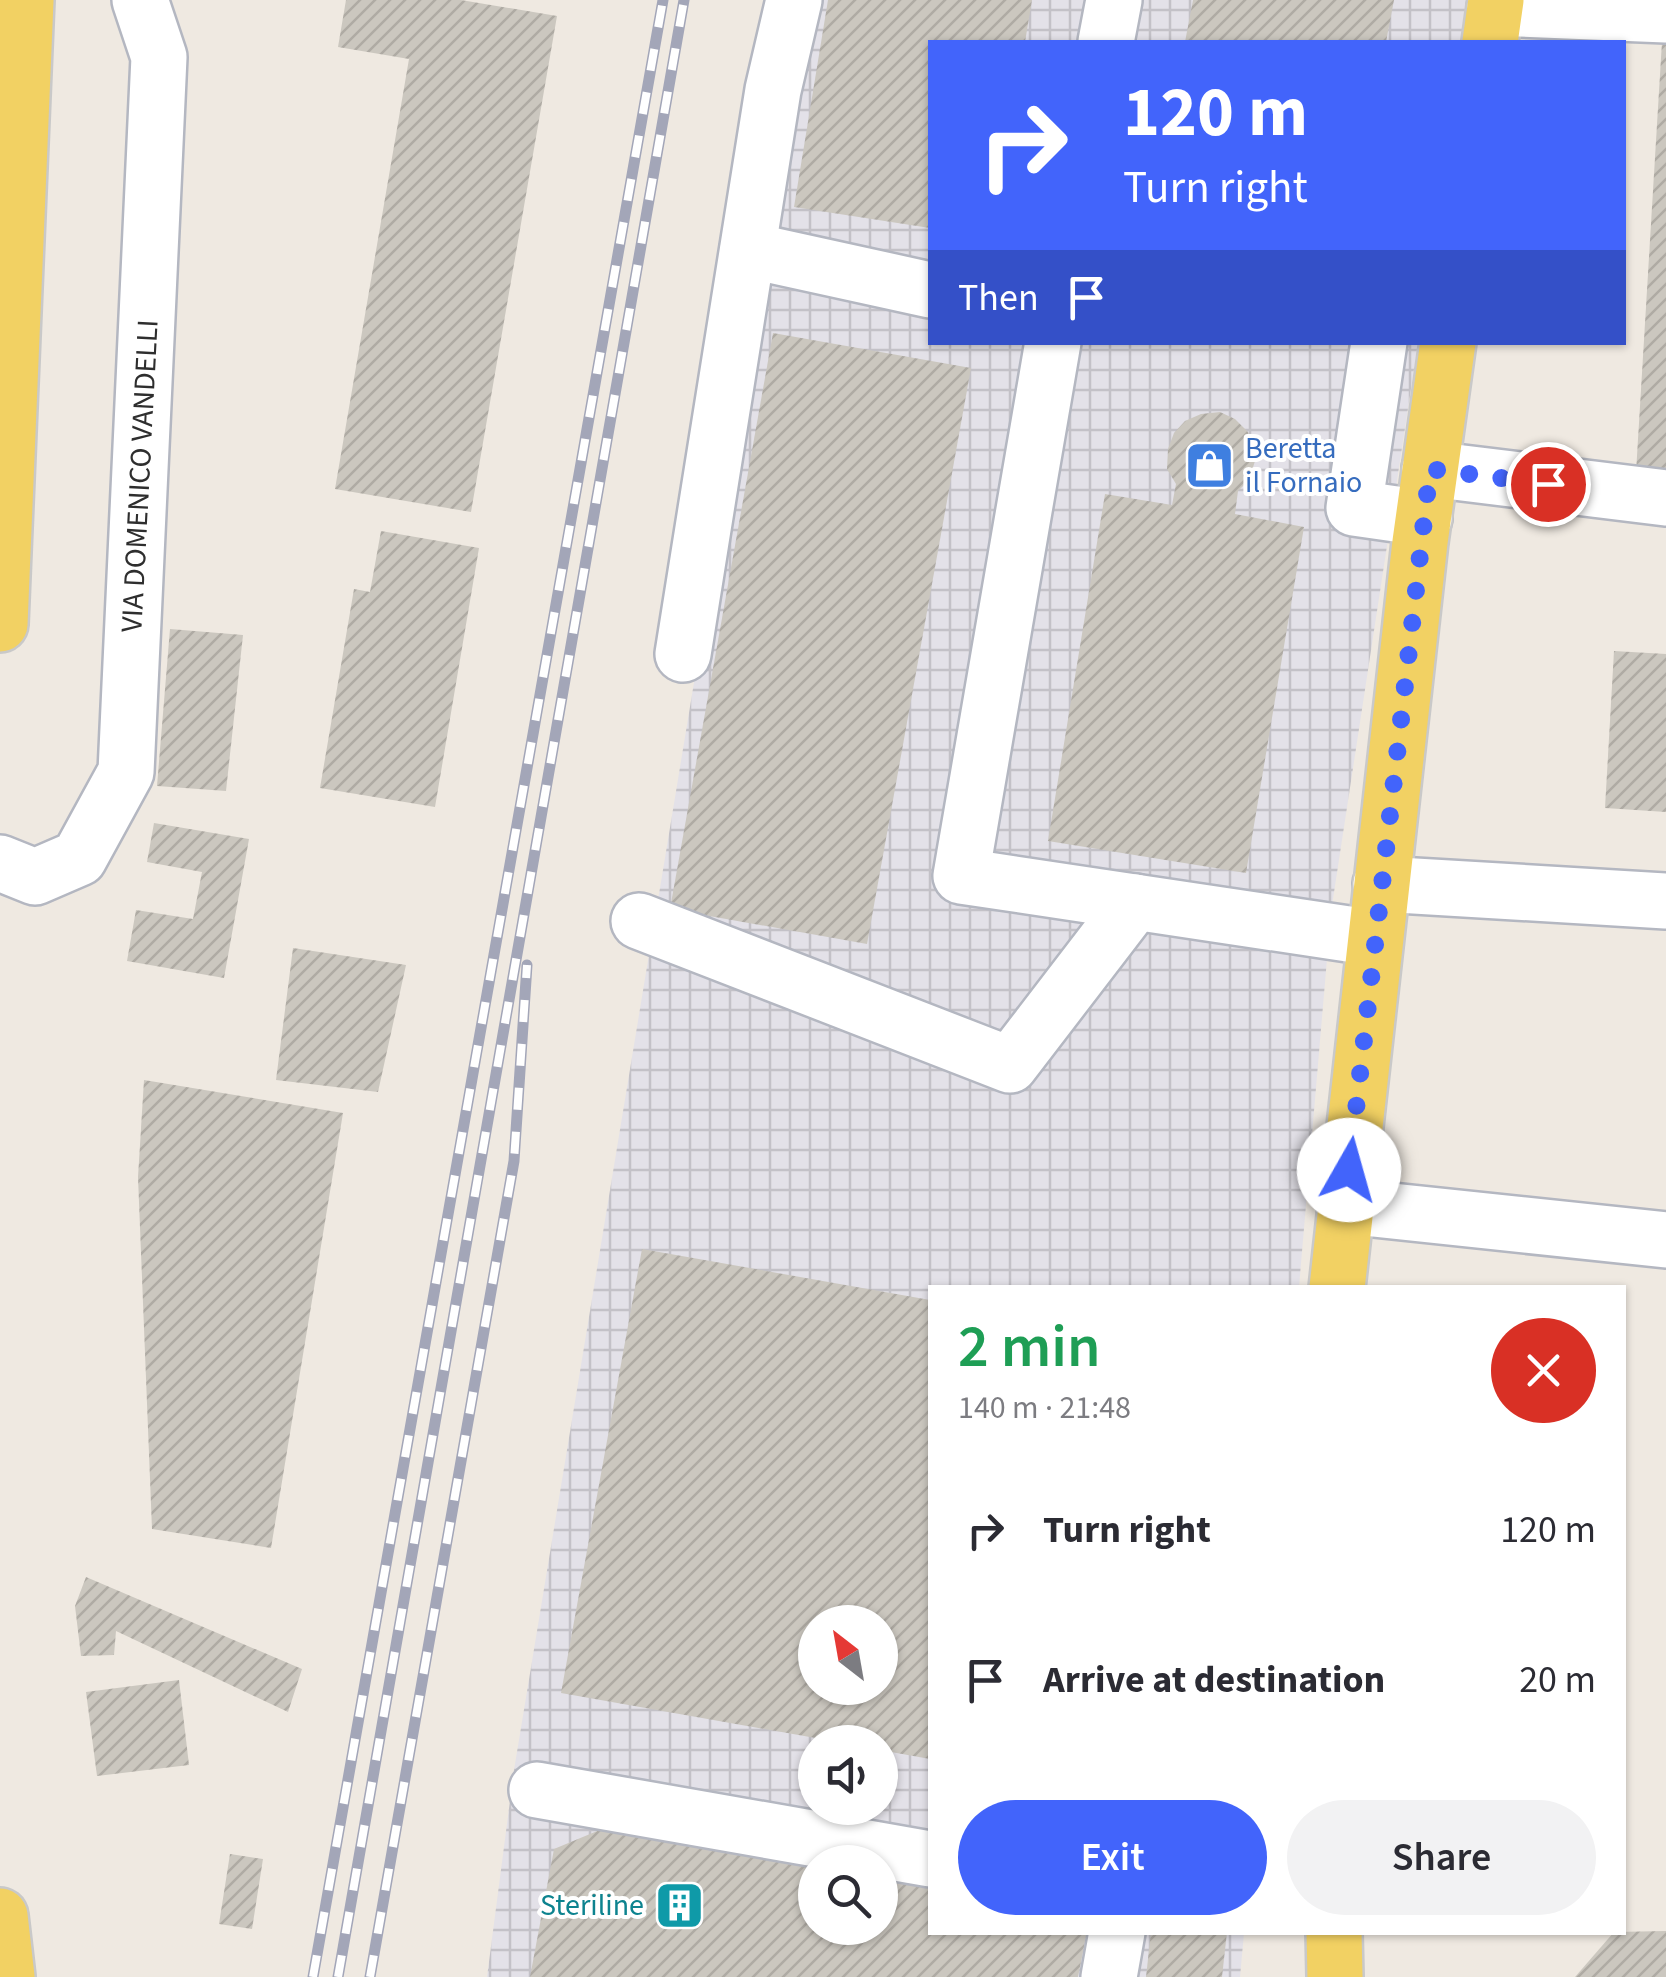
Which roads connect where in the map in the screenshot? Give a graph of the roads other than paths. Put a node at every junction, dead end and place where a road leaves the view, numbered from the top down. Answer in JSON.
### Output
{"nodes":[{"id":1,"x":26,"y":0,"type":"edge"},
{"id":2,"x":140,"y":0,"type":"edge"},
{"id":3,"x":794,"y":0,"type":"edge"},
{"id":4,"x":1114,"y":0,"type":"edge"},
{"id":5,"x":1666,"y":15,"type":"edge"},
{"id":6,"x":1494,"y":17,"type":"edge"},
{"id":7,"x":1106,"y":40,"type":"edge"},
{"id":8,"x":748,"y":250,"type":"junction"},
{"id":9,"x":928,"y":290,"type":"edge"},
{"id":10,"x":1052,"y":345,"type":"edge"},
{"id":11,"x":1379,"y":345,"type":"edge"},
{"id":12,"x":1448,"y":345,"type":"edge"},
{"id":13,"x":1427,"y":493,"type":"junction"},
{"id":14,"x":1666,"y":498,"type":"edge"},
{"id":15,"x":0,"y":624,"type":"edge"},
{"id":16,"x":682,"y":654,"type":"dead end"},
{"id":17,"x":0,"y":863,"type":"edge"},
{"id":18,"x":1382,"y":884,"type":"junction"},
{"id":19,"x":1135,"y":902,"type":"junction"},
{"id":20,"x":1666,"y":902,"type":"edge"},
{"id":21,"x":640,"y":921,"type":"dead end"},
{"id":22,"x":1375,"y":938,"type":"junction"},
{"id":23,"x":1344,"y":1206,"type":"junction"},
{"id":24,"x":1666,"y":1240,"type":"edge"},
{"id":25,"x":1338,"y":1274,"type":"edge"},
{"id":26,"x":537,"y":1790,"type":"dead end"},
{"id":27,"x":928,"y":1859,"type":"edge"},
{"id":28,"x":0,"y":1916,"type":"edge"},
{"id":29,"x":1117,"y":1935,"type":"edge"},
{"id":30,"x":1334,"y":1935,"type":"edge"},
{"id":31,"x":8,"y":1977,"type":"edge"},
{"id":32,"x":1109,"y":1977,"type":"edge"},
{"id":33,"x":1335,"y":1977,"type":"edge"}],
"edges":[{"from":1,"to":15,"type":"main road"},
{"from":2,"to":17,"type":"lane","name":"VIA DOMENICO VANDELLI"},
{"from":3,"to":8,"type":"lane"},
{"from":4,"to":7,"type":"lane"},
{"from":5,"to":6,"type":"lane"},
{"from":8,"to":9,"type":"lane"},
{"from":8,"to":16,"type":"lane"},
{"from":10,"to":19,"type":"lane"},
{"from":11,"to":13,"type":"lane"},
{"from":12,"to":13,"type":"main road"},
{"from":13,"to":14,"type":"lane"},
{"from":13,"to":18,"type":"main road"},
{"from":18,"to":20,"type":"lane"},
{"from":18,"to":22,"type":"main road"},
{"from":19,"to":21,"type":"lane"},
{"from":19,"to":22,"type":"lane"},
{"from":22,"to":23,"type":"main road"},
{"from":23,"to":24,"type":"lane"},
{"from":23,"to":25,"type":"main road"},
{"from":26,"to":27,"type":"lane"},
{"from":28,"to":31,"type":"main road"},
{"from":29,"to":32,"type":"lane"},
{"from":30,"to":33,"type":"main road"}]}
